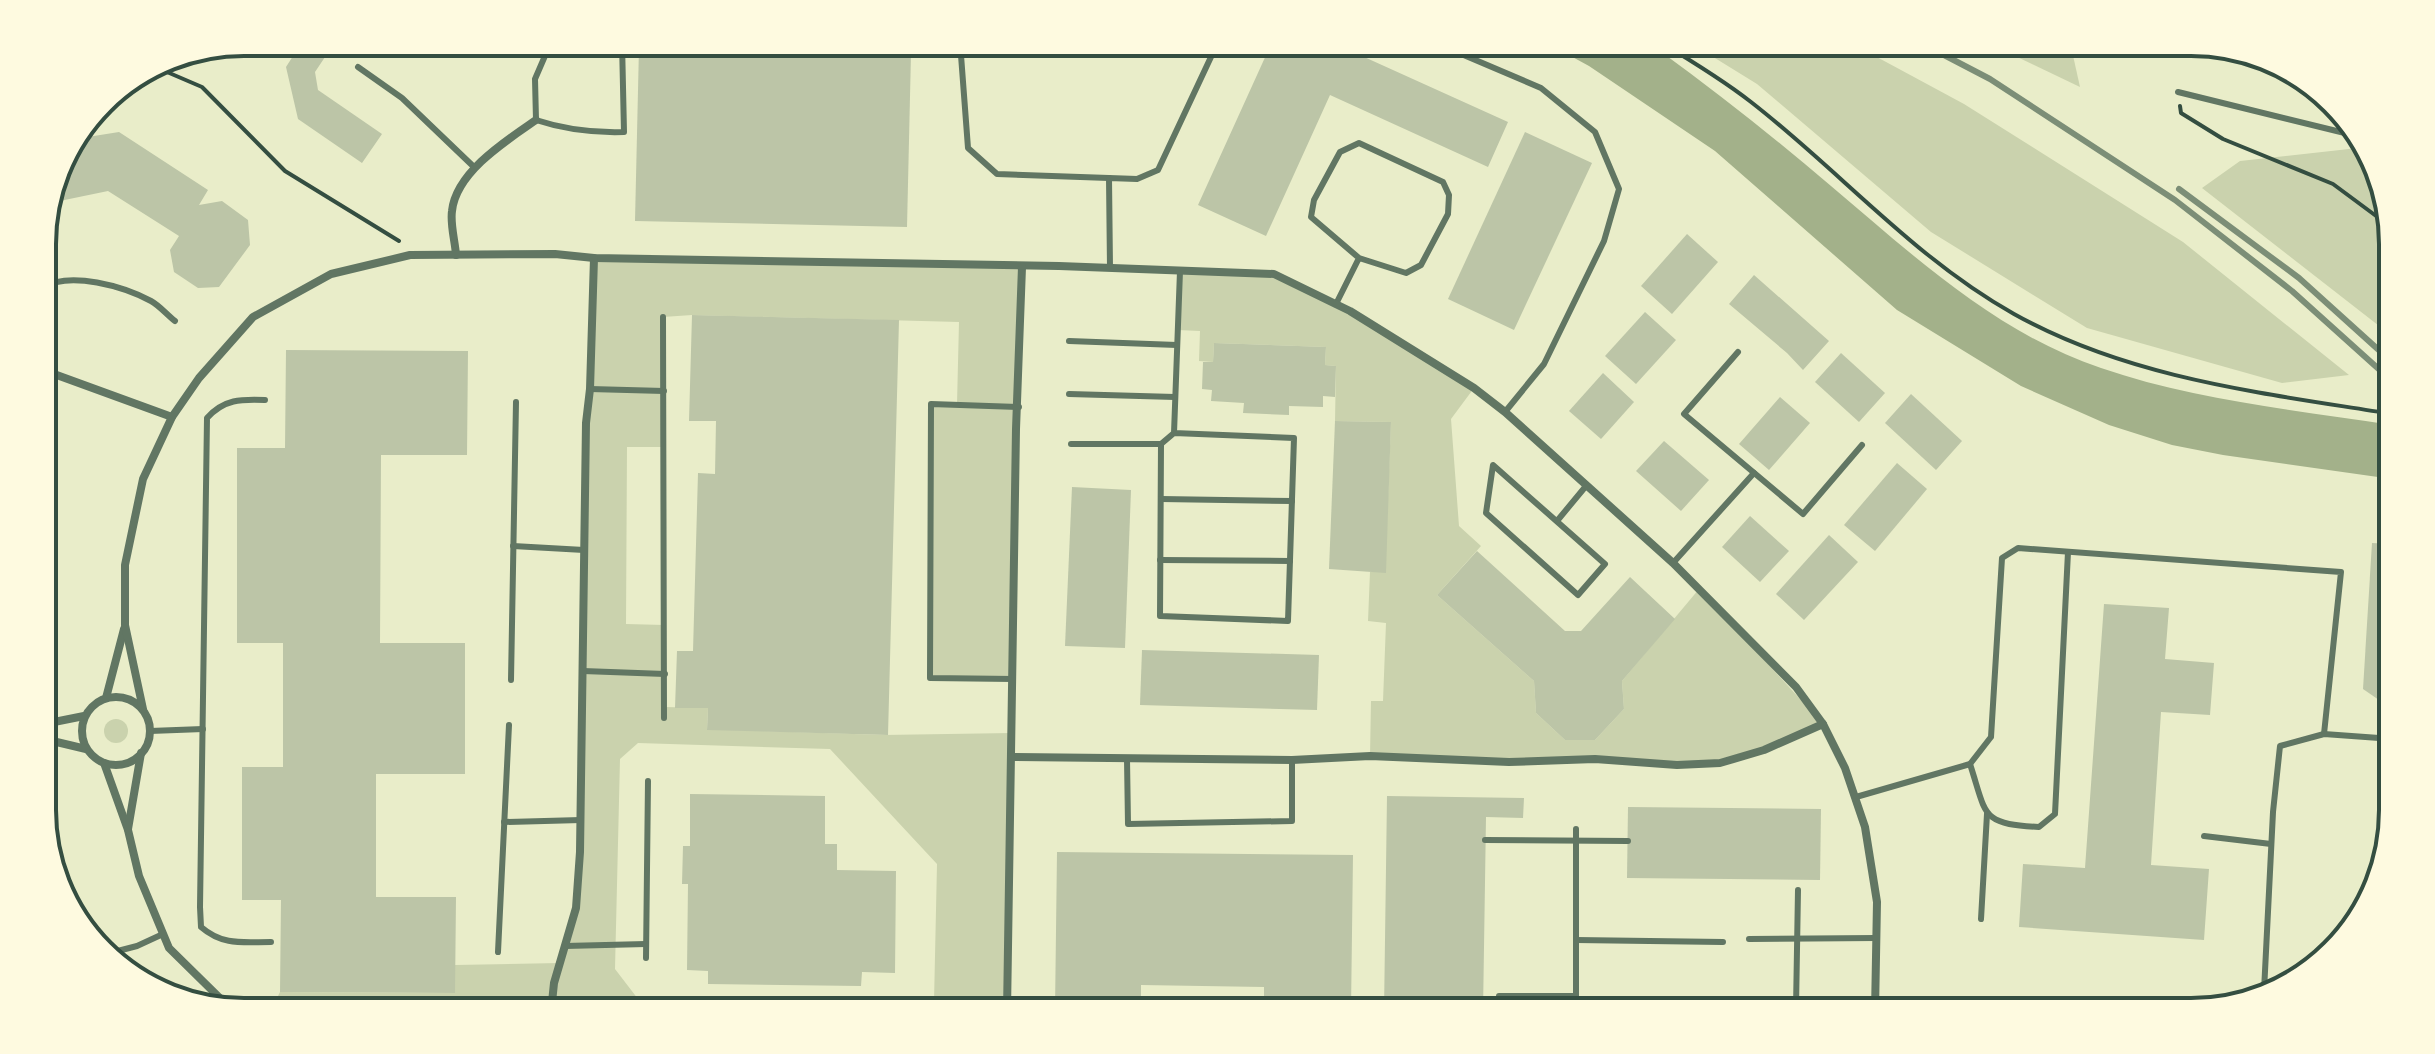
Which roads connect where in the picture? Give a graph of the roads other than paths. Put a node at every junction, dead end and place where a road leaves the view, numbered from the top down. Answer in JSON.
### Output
{"nodes":[{"id":1,"x":545,"y":56,"type":"edge"},
{"id":2,"x":622,"y":56,"type":"edge"},
{"id":3,"x":961,"y":56,"type":"edge"},
{"id":4,"x":1211,"y":56,"type":"edge"},
{"id":5,"x":1466,"y":56,"type":"edge"},
{"id":6,"x":358,"y":67,"type":"dead end"},
{"id":7,"x":2178,"y":92,"type":"road end"},
{"id":8,"x":536,"y":120,"type":"junction"},
{"id":9,"x":2342,"y":132,"type":"edge"},
{"id":10,"x":474,"y":167,"type":"junction"},
{"id":11,"x":1109,"y":178,"type":"junction"},
{"id":12,"x":456,"y":255,"type":"junction"},
{"id":13,"x":594,"y":258,"type":"junction"},
{"id":14,"x":1359,"y":258,"type":"junction"},
{"id":15,"x":1022,"y":267,"type":"junction"},
{"id":16,"x":1110,"y":268,"type":"junction"},
{"id":17,"x":1180,"y":271,"type":"junction"},
{"id":18,"x":56,"y":283,"type":"edge"},
{"id":19,"x":1336,"y":304,"type":"junction"},
{"id":20,"x":663,"y":317,"type":"dead end"},
{"id":21,"x":175,"y":321,"type":"dead end"},
{"id":22,"x":1069,"y":341,"type":"dead end"},
{"id":23,"x":1177,"y":345,"type":"junction"},
{"id":24,"x":1738,"y":352,"type":"dead end"},
{"id":25,"x":56,"y":375,"type":"edge"},
{"id":26,"x":590,"y":389,"type":"junction"},
{"id":27,"x":664,"y":391,"type":"junction"},
{"id":28,"x":1069,"y":394,"type":"dead end"},
{"id":29,"x":1175,"y":397,"type":"junction"},
{"id":30,"x":265,"y":400,"type":"dead end"},
{"id":31,"x":516,"y":402,"type":"dead end"},
{"id":32,"x":1019,"y":407,"type":"junction"},
{"id":33,"x":1505,"y":412,"type":"junction"},
{"id":34,"x":172,"y":417,"type":"junction"},
{"id":35,"x":1174,"y":433,"type":"junction"},
{"id":36,"x":1071,"y":444,"type":"dead end"},
{"id":37,"x":1161,"y":444,"type":"junction"},
{"id":38,"x":1862,"y":445,"type":"dead end"},
{"id":39,"x":1754,"y":473,"type":"junction"},
{"id":40,"x":1586,"y":486,"type":"junction"},
{"id":41,"x":1161,"y":499,"type":"junction"},
{"id":42,"x":1292,"y":501,"type":"junction"},
{"id":43,"x":1557,"y":521,"type":"junction"},
{"id":44,"x":513,"y":546,"type":"junction"},
{"id":45,"x":584,"y":550,"type":"junction"},
{"id":46,"x":2068,"y":552,"type":"junction"},
{"id":47,"x":1160,"y":560,"type":"junction"},
{"id":48,"x":1290,"y":561,"type":"junction"},
{"id":49,"x":1673,"y":563,"type":"junction"},
{"id":50,"x":125,"y":625,"type":"junction"},
{"id":51,"x":583,"y":671,"type":"junction"},
{"id":52,"x":665,"y":674,"type":"junction"},
{"id":53,"x":1013,"y":679,"type":"junction"},
{"id":54,"x":511,"y":680,"type":"dead end"},
{"id":55,"x":106,"y":698,"type":"junction"},
{"id":56,"x":143,"y":709,"type":"junction"},
{"id":57,"x":84,"y":716,"type":"junction"},
{"id":58,"x":664,"y":718,"type":"dead end"},
{"id":59,"x":56,"y":722,"type":"edge"},
{"id":60,"x":1823,"y":724,"type":"junction"},
{"id":61,"x":509,"y":725,"type":"dead end"},
{"id":62,"x":203,"y":729,"type":"junction"},
{"id":63,"x":150,"y":731,"type":"junction"},
{"id":64,"x":2324,"y":734,"type":"junction"},
{"id":65,"x":2379,"y":738,"type":"edge"},
{"id":66,"x":56,"y":742,"type":"edge"},
{"id":67,"x":86,"y":749,"type":"junction"},
{"id":68,"x":141,"y":753,"type":"junction"},
{"id":69,"x":1012,"y":757,"type":"junction"},
{"id":70,"x":1127,"y":759,"type":"junction"},
{"id":71,"x":1292,"y":760,"type":"junction"},
{"id":72,"x":104,"y":763,"type":"junction"},
{"id":73,"x":1970,"y":764,"type":"junction"},
{"id":74,"x":648,"y":781,"type":"dead end"},
{"id":75,"x":1856,"y":797,"type":"junction"},
{"id":76,"x":1987,"y":814,"type":"junction"},
{"id":77,"x":581,"y":820,"type":"junction"},
{"id":78,"x":504,"y":822,"type":"junction"},
{"id":79,"x":1576,"y":829,"type":"dead end"},
{"id":80,"x":128,"y":830,"type":"junction"},
{"id":81,"x":2204,"y":836,"type":"dead end"},
{"id":82,"x":1485,"y":840,"type":"dead end"},
{"id":83,"x":1628,"y":841,"type":"dead end"},
{"id":84,"x":1576,"y":842,"type":"junction"},
{"id":85,"x":2271,"y":844,"type":"junction"},
{"id":86,"x":1798,"y":890,"type":"dead end"},
{"id":87,"x":1981,"y":919,"type":"dead end"},
{"id":88,"x":163,"y":934,"type":"junction"},
{"id":89,"x":1799,"y":938,"type":"junction"},
{"id":90,"x":1876,"y":938,"type":"junction"},
{"id":91,"x":1749,"y":939,"type":"dead end"},
{"id":92,"x":1576,"y":940,"type":"junction"},
{"id":93,"x":271,"y":942,"type":"dead end"},
{"id":94,"x":1723,"y":942,"type":"dead end"},
{"id":95,"x":646,"y":944,"type":"junction"},
{"id":96,"x":565,"y":946,"type":"junction"},
{"id":97,"x":120,"y":950,"type":"edge"},
{"id":98,"x":498,"y":952,"type":"dead end"},
{"id":99,"x":646,"y":958,"type":"dead end"},
{"id":100,"x":2264,"y":983,"type":"edge"},
{"id":101,"x":217,"y":996,"type":"edge"},
{"id":102,"x":1499,"y":996,"type":"dead end"},
{"id":103,"x":1576,"y":996,"type":"joint"},
{"id":104,"x":552,"y":998,"type":"edge"},
{"id":105,"x":1007,"y":998,"type":"edge"},
{"id":106,"x":1796,"y":998,"type":"edge"},
{"id":107,"x":1875,"y":998,"type":"edge"}],
"edges":[{"from":1,"to":8,"type":"lane"},
{"from":2,"to":8,"type":"lane"},
{"from":3,"to":11,"type":"lane"},
{"from":4,"to":11,"type":"lane"},
{"from":5,"to":33,"type":"lane"},
{"from":6,"to":10,"type":"lane"},
{"from":7,"to":9,"type":"lane"},
{"from":8,"to":10,"type":"street"},
{"from":10,"to":12,"type":"street"},
{"from":11,"to":16,"type":"lane"},
{"from":12,"to":13,"type":"street"},
{"from":12,"to":34,"type":"street"},
{"from":13,"to":15,"type":"street"},
{"from":13,"to":26,"type":"street"},
{"from":14,"to":14,"type":"lane"},
{"from":14,"to":19,"type":"lane"},
{"from":15,"to":16,"type":"street"},
{"from":15,"to":32,"type":"street"},
{"from":16,"to":17,"type":"street"},
{"from":17,"to":19,"type":"street"},
{"from":17,"to":23,"type":"lane"},
{"from":18,"to":21,"type":"lane"},
{"from":19,"to":33,"type":"street"},
{"from":20,"to":27,"type":"lane"},
{"from":22,"to":23,"type":"lane"},
{"from":23,"to":29,"type":"lane"},
{"from":24,"to":39,"type":"lane"},
{"from":25,"to":34,"type":"street"},
{"from":26,"to":27,"type":"lane"},
{"from":26,"to":45,"type":"street"},
{"from":27,"to":52,"type":"lane"},
{"from":28,"to":29,"type":"lane"},
{"from":29,"to":35,"type":"lane"},
{"from":30,"to":62,"type":"lane"},
{"from":31,"to":44,"type":"lane"},
{"from":32,"to":53,"type":"street"},
{"from":32,"to":53,"type":"lane"},
{"from":33,"to":40,"type":"street"},
{"from":34,"to":50,"type":"street"},
{"from":35,"to":37,"type":"lane"},
{"from":35,"to":42,"type":"lane"},
{"from":36,"to":37,"type":"lane"},
{"from":37,"to":41,"type":"lane"},
{"from":38,"to":39,"type":"lane"},
{"from":39,"to":49,"type":"lane"},
{"from":40,"to":43,"type":"lane"},
{"from":40,"to":49,"type":"street"},
{"from":41,"to":42,"type":"lane"},
{"from":41,"to":47,"type":"lane"},
{"from":42,"to":48,"type":"lane"},
{"from":43,"to":43,"type":"lane"},
{"from":44,"to":45,"type":"lane"},
{"from":44,"to":54,"type":"lane"},
{"from":45,"to":51,"type":"street"},
{"from":46,"to":64,"type":"lane"},
{"from":46,"to":73,"type":"lane"},
{"from":46,"to":76,"type":"lane"},
{"from":47,"to":48,"type":"lane"},
{"from":47,"to":48,"type":"lane"},
{"from":49,"to":60,"type":"street"},
{"from":50,"to":55,"type":"street"},
{"from":50,"to":56,"type":"street"},
{"from":51,"to":52,"type":"lane"},
{"from":51,"to":77,"type":"street"},
{"from":52,"to":58,"type":"lane"},
{"from":53,"to":69,"type":"street"},
{"from":55,"to":56,"type":"street"},
{"from":55,"to":57,"type":"street"},
{"from":56,"to":63,"type":"street"},
{"from":57,"to":59,"type":"street"},
{"from":57,"to":67,"type":"street"},
{"from":60,"to":71,"type":"street"},
{"from":60,"to":75,"type":"street"},
{"from":61,"to":78,"type":"lane"},
{"from":62,"to":63,"type":"lane"},
{"from":62,"to":93,"type":"lane"},
{"from":63,"to":68,"type":"street"},
{"from":64,"to":65,"type":"lane"},
{"from":64,"to":85,"type":"lane"},
{"from":66,"to":67,"type":"street"},
{"from":67,"to":72,"type":"street"},
{"from":68,"to":72,"type":"street"},
{"from":68,"to":80,"type":"street"},
{"from":69,"to":70,"type":"street"},
{"from":69,"to":105,"type":"street"},
{"from":70,"to":71,"type":"street"},
{"from":70,"to":71,"type":"lane"},
{"from":72,"to":80,"type":"street"},
{"from":73,"to":75,"type":"lane"},
{"from":73,"to":76,"type":"lane"},
{"from":74,"to":95,"type":"lane"},
{"from":75,"to":90,"type":"street"},
{"from":76,"to":87,"type":"lane"},
{"from":77,"to":78,"type":"lane"},
{"from":77,"to":96,"type":"street"},
{"from":78,"to":98,"type":"lane"},
{"from":79,"to":84,"type":"lane"},
{"from":80,"to":88,"type":"street"},
{"from":81,"to":85,"type":"lane"},
{"from":82,"to":84,"type":"lane"},
{"from":83,"to":84,"type":"lane"},
{"from":84,"to":92,"type":"lane"},
{"from":85,"to":100,"type":"lane"},
{"from":86,"to":89,"type":"lane"},
{"from":88,"to":97,"type":"lane"},
{"from":88,"to":101,"type":"street"},
{"from":89,"to":90,"type":"lane"},
{"from":89,"to":91,"type":"lane"},
{"from":89,"to":106,"type":"lane"},
{"from":90,"to":107,"type":"street"},
{"from":92,"to":94,"type":"lane"},
{"from":92,"to":103,"type":"lane"},
{"from":95,"to":96,"type":"lane"},
{"from":95,"to":99,"type":"lane"},
{"from":96,"to":104,"type":"street"},
{"from":102,"to":103,"type":"lane"}]}
